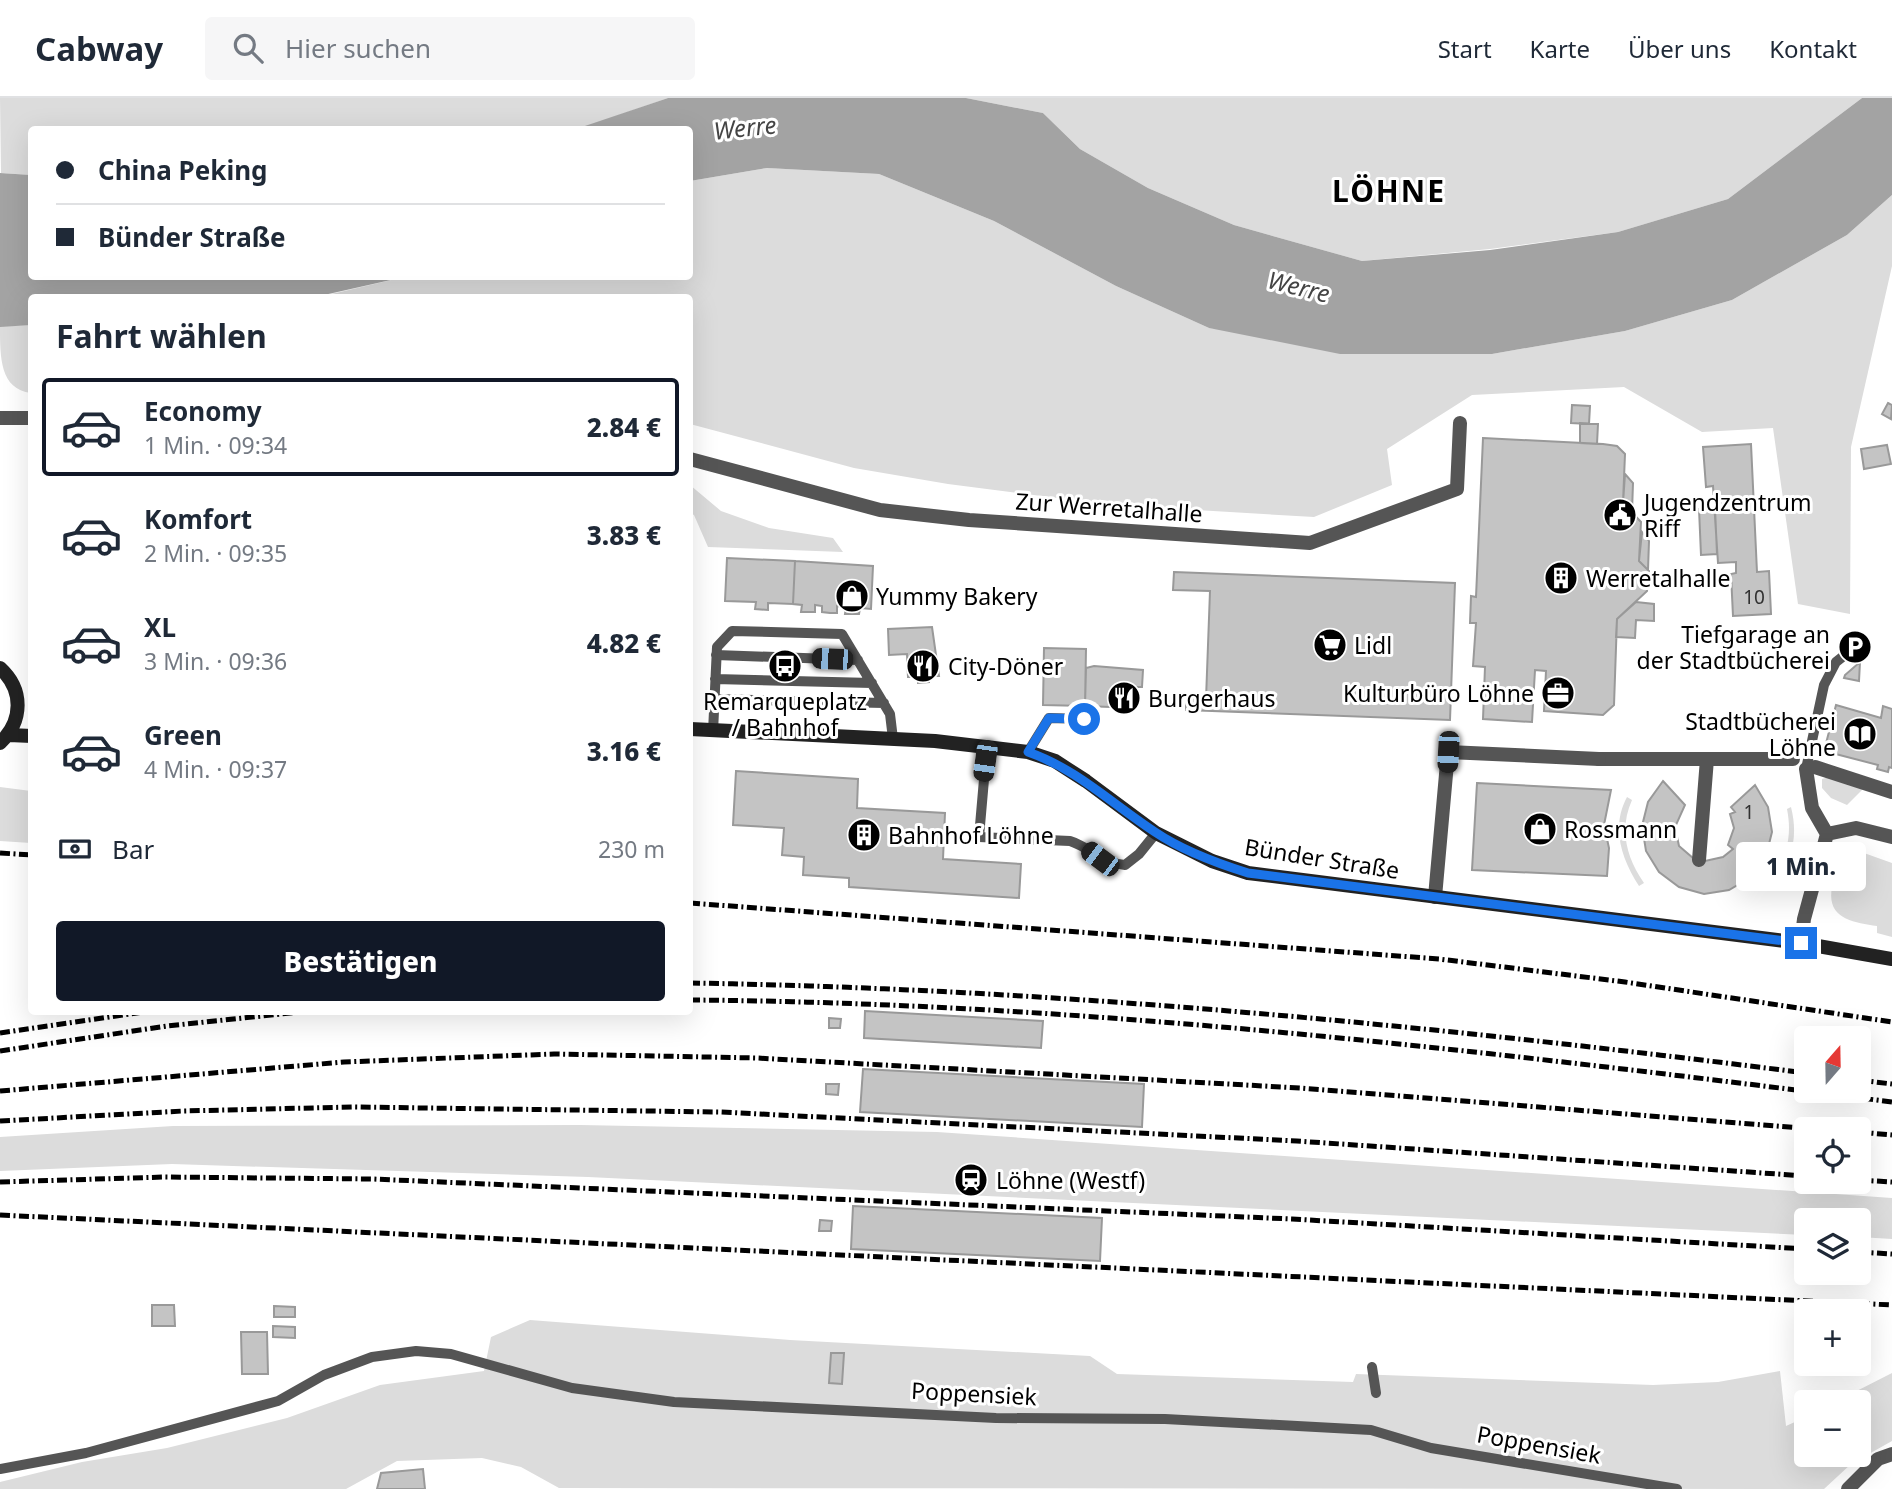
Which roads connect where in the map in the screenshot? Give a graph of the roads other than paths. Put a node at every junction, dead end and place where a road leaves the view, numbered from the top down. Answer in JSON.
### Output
{"nodes":[{"id":1,"x":0,"y":418,"type":"edge"},
{"id":2,"x":28,"y":418,"type":"edge"},
{"id":3,"x":1460,"y":423,"type":"dead end"},
{"id":4,"x":693,"y":460,"type":"edge"},
{"id":5,"x":1854,"y":647,"type":"dead end"},
{"id":6,"x":716,"y":655,"type":"junction"},
{"id":7,"x":858,"y":660,"type":"junction"},
{"id":8,"x":0,"y":668,"type":"edge"},
{"id":9,"x":715,"y":679,"type":"junction"},
{"id":10,"x":872,"y":683,"type":"junction"},
{"id":11,"x":17,"y":693,"type":"junction"},
{"id":12,"x":28,"y":697,"type":"edge"},
{"id":13,"x":714,"y":699,"type":"junction"},
{"id":14,"x":884,"y":703,"type":"junction"},
{"id":15,"x":693,"y":729,"type":"edge"},
{"id":16,"x":1085,"y":729,"type":"dead end"},
{"id":17,"x":713,"y":732,"type":"junction"},
{"id":18,"x":28,"y":736,"type":"edge"},
{"id":19,"x":4,"y":739,"type":"edge"},
{"id":20,"x":893,"y":739,"type":"junction"},
{"id":21,"x":987,"y":745,"type":"junction"},
{"id":22,"x":1028,"y":752,"type":"junction"},
{"id":23,"x":1707,"y":759,"type":"junction"},
{"id":24,"x":1793,"y":759,"type":"dead end"},
{"id":25,"x":1807,"y":769,"type":"junction"},
{"id":26,"x":1892,"y":792,"type":"edge"},
{"id":27,"x":1156,"y":833,"type":"junction"},
{"id":28,"x":1827,"y":834,"type":"junction"},
{"id":29,"x":1892,"y":837,"type":"edge"},
{"id":30,"x":1699,"y":860,"type":"dead end"},
{"id":31,"x":1435,"y":897,"type":"junction"},
{"id":32,"x":1801,"y":943,"type":"junction"},
{"id":33,"x":1892,"y":959,"type":"edge"},
{"id":34,"x":1372,"y":1367,"type":"dead end"},
{"id":35,"x":1376,"y":1393,"type":"dead end"},
{"id":36,"x":1892,"y":1454,"type":"edge"},
{"id":37,"x":0,"y":1469,"type":"edge"},
{"id":38,"x":1677,"y":1489,"type":"edge"},
{"id":39,"x":1848,"y":1489,"type":"edge"}],
"edges":[{"from":1,"to":2,"type":"street"},
{"from":3,"to":4,"type":"street","name":"Zur Werretalhalle"},
{"from":5,"to":25,"type":"lane"},
{"from":6,"to":7,"type":"lane"},
{"from":6,"to":7,"type":"lane"},
{"from":6,"to":9,"type":"lane"},
{"from":7,"to":10,"type":"lane"},
{"from":8,"to":11,"type":"main road"},
{"from":9,"to":10,"type":"lane"},
{"from":9,"to":13,"type":"lane"},
{"from":10,"to":14,"type":"lane"},
{"from":11,"to":12,"type":"main road"},
{"from":11,"to":19,"type":"main road"},
{"from":13,"to":14,"type":"lane"},
{"from":13,"to":17,"type":"lane"},
{"from":14,"to":20,"type":"lane"},
{"from":15,"to":17,"type":"main road","name":"Bünder Straße"},
{"from":16,"to":22,"type":"lane"},
{"from":17,"to":20,"type":"main road","name":"Bünder Straße"},
{"from":18,"to":19,"type":"main road"},
{"from":20,"to":21,"type":"main road","name":"Bünder Straße"},
{"from":21,"to":22,"type":"main road","name":"Bünder Straße"},
{"from":21,"to":27,"type":"lane"},
{"from":22,"to":27,"type":"main road","name":"Bünder Straße"},
{"from":23,"to":24,"type":"street"},
{"from":23,"to":30,"type":"street"},
{"from":23,"to":31,"type":"street"},
{"from":25,"to":26,"type":"street"},
{"from":25,"to":28,"type":"street"},
{"from":27,"to":31,"type":"main road","name":"Bünder Straße"},
{"from":28,"to":29,"type":"street"},
{"from":28,"to":32,"type":"street"},
{"from":31,"to":32,"type":"main road","name":"Bünder Straße"},
{"from":32,"to":33,"type":"main road","name":"Bünder Straße"},
{"from":34,"to":35,"type":"lane"},
{"from":36,"to":39,"type":"street"},
{"from":37,"to":38,"type":"lane","name":"Poppensiek"}]}
